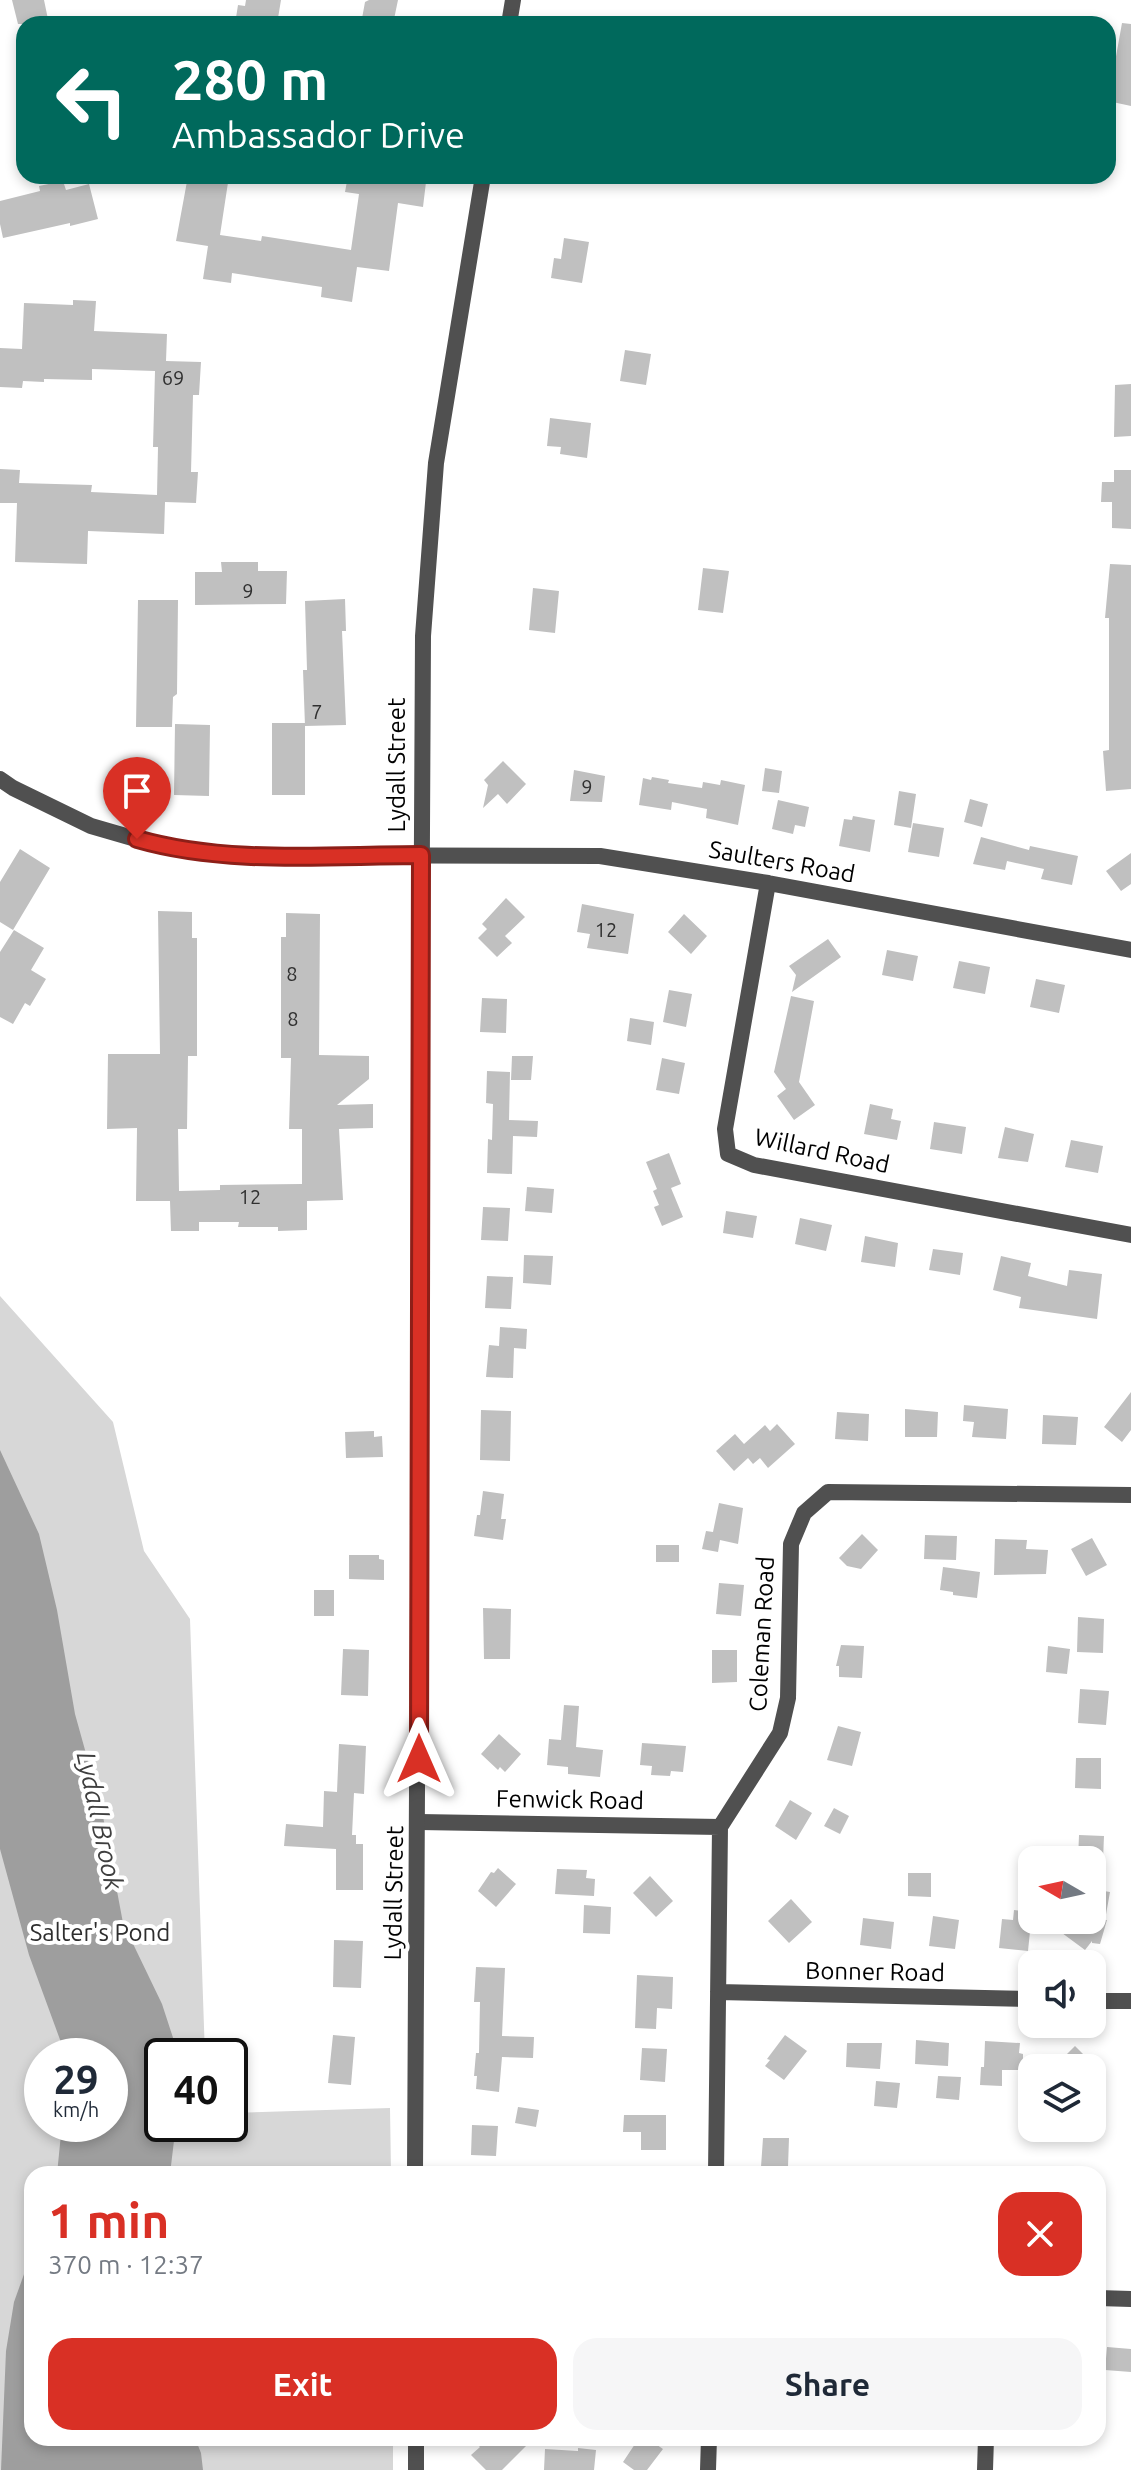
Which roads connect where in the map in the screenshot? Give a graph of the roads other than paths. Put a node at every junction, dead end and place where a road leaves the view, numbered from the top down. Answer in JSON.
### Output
{"nodes":[{"id":1,"x":482,"y":184,"type":"edge"},
{"id":2,"x":0,"y":779,"type":"edge"},
{"id":3,"x":421,"y":855,"type":"junction"},
{"id":4,"x":768,"y":883,"type":"junction"},
{"id":5,"x":1131,"y":950,"type":"edge"},
{"id":6,"x":1131,"y":1235,"type":"edge"},
{"id":7,"x":1131,"y":1495,"type":"edge"},
{"id":8,"x":419,"y":1822,"type":"junction"},
{"id":9,"x":720,"y":1827,"type":"junction"},
{"id":10,"x":718,"y":1992,"type":"junction"},
{"id":11,"x":1018,"y":1999,"type":"edge"},
{"id":12,"x":1106,"y":2001,"type":"edge"},
{"id":13,"x":1131,"y":2001,"type":"edge"},
{"id":14,"x":415,"y":2166,"type":"edge"},
{"id":15,"x":716,"y":2166,"type":"edge"},
{"id":16,"x":1106,"y":2298,"type":"edge"},
{"id":17,"x":1131,"y":2299,"type":"edge"},
{"id":18,"x":416,"y":2446,"type":"edge"},
{"id":19,"x":709,"y":2446,"type":"edge"},
{"id":20,"x":986,"y":2446,"type":"edge"},
{"id":21,"x":416,"y":2470,"type":"edge"},
{"id":22,"x":708,"y":2470,"type":"edge"},
{"id":23,"x":985,"y":2470,"type":"edge"}],
"edges":[{"from":1,"to":3,"type":"street","name":"Lydall Street"},
{"from":2,"to":3,"type":"street","name":"Saulters Road"},
{"from":3,"to":4,"type":"street","name":"Saulters Road"},
{"from":3,"to":8,"type":"street","name":"Lydall Street"},
{"from":4,"to":5,"type":"street","name":"Saulters Road"},
{"from":4,"to":6,"type":"street","name":"Willard Road"},
{"from":7,"to":9,"type":"street","name":"Coleman Road"},
{"from":8,"to":9,"type":"street","name":"Fenwick Road"},
{"from":8,"to":14,"type":"street","name":"Lydall Street"},
{"from":9,"to":10,"type":"street"},
{"from":10,"to":11,"type":"street","name":"Bonner Road"},
{"from":10,"to":15,"type":"street"},
{"from":12,"to":13,"type":"street"},
{"from":16,"to":17,"type":"street"},
{"from":18,"to":21,"type":"street"},
{"from":19,"to":22,"type":"street"},
{"from":20,"to":23,"type":"street"}]}
